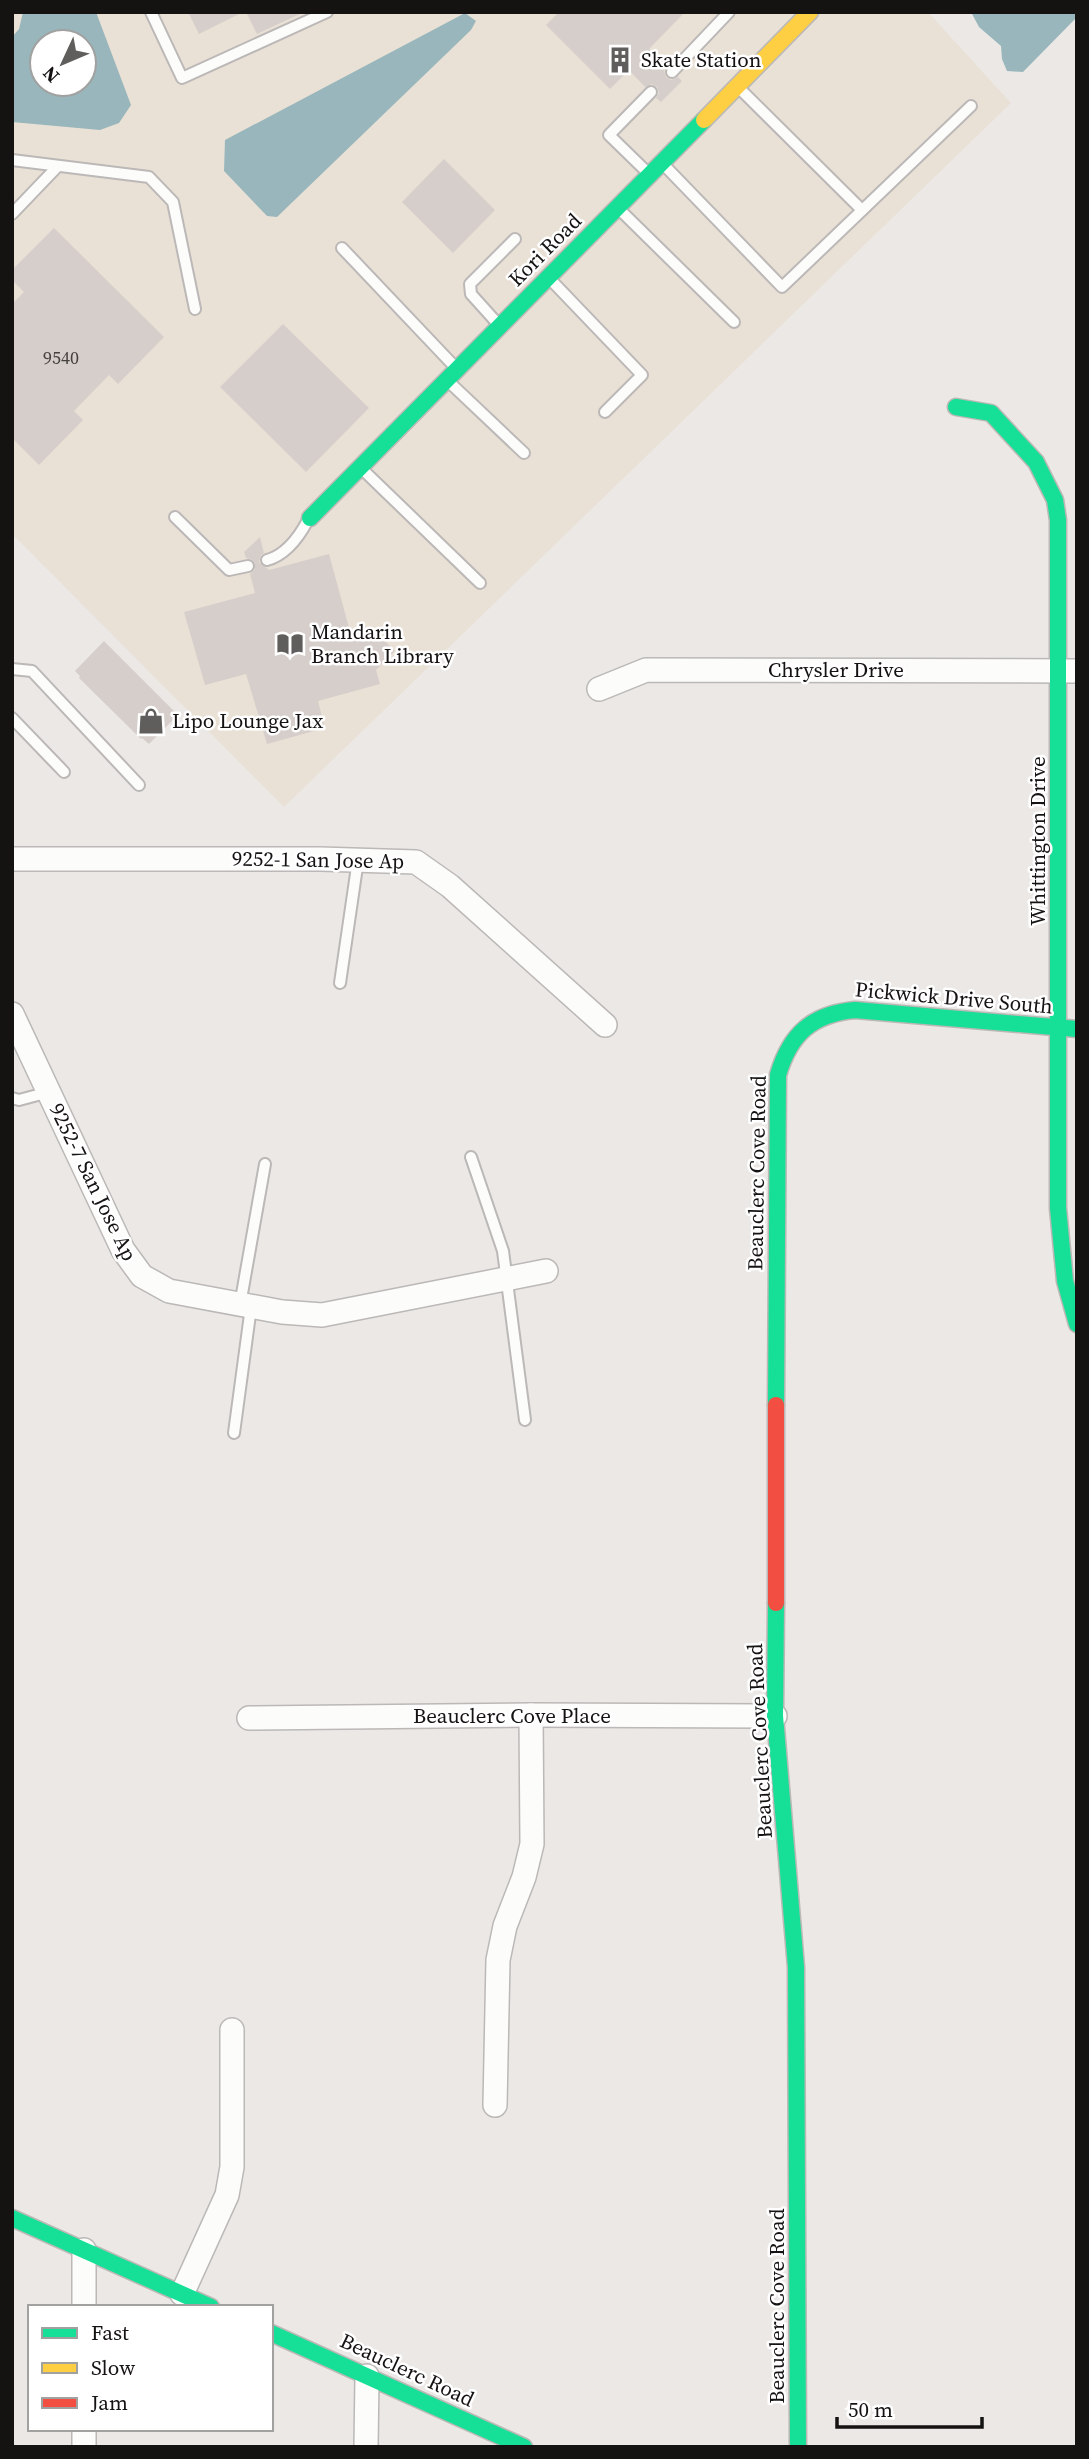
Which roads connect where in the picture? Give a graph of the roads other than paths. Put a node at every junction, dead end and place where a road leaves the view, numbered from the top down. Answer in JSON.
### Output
{"nodes":[{"id":1,"x":151,"y":12,"type":"edge"},
{"id":2,"x":327,"y":12,"type":"edge"},
{"id":3,"x":729,"y":12,"type":"edge"},
{"id":4,"x":810,"y":12,"type":"edge"},
{"id":5,"x":672,"y":72,"type":"dead end"},
{"id":6,"x":737,"y":86,"type":"junction"},
{"id":7,"x":651,"y":92,"type":"dead end"},
{"id":8,"x":971,"y":106,"type":"dead end"},
{"id":9,"x":12,"y":160,"type":"edge"},
{"id":10,"x":662,"y":162,"type":"junction"},
{"id":11,"x":58,"y":166,"type":"junction"},
{"id":12,"x":649,"y":175,"type":"junction"},
{"id":13,"x":617,"y":207,"type":"junction"},
{"id":14,"x":862,"y":210,"type":"junction"},
{"id":15,"x":12,"y":214,"type":"edge"},
{"id":16,"x":515,"y":239,"type":"dead end"},
{"id":17,"x":342,"y":248,"type":"dead end"},
{"id":18,"x":548,"y":277,"type":"junction"},
{"id":19,"x":195,"y":309,"type":"dead end"},
{"id":20,"x":734,"y":322,"type":"dead end"},
{"id":21,"x":500,"y":326,"type":"junction"},
{"id":22,"x":451,"y":374,"type":"junction"},
{"id":23,"x":956,"y":407,"type":"dead end"},
{"id":24,"x":605,"y":412,"type":"dead end"},
{"id":25,"x":524,"y":453,"type":"dead end"},
{"id":26,"x":360,"y":467,"type":"junction"},
{"id":27,"x":175,"y":517,"type":"dead end"},
{"id":28,"x":310,"y":517,"type":"joint"},
{"id":29,"x":267,"y":560,"type":"dead end"},
{"id":30,"x":248,"y":566,"type":"dead end"},
{"id":31,"x":480,"y":583,"type":"dead end"},
{"id":32,"x":12,"y":669,"type":"edge"},
{"id":33,"x":1067,"y":671,"type":"edge"},
{"id":34,"x":599,"y":689,"type":"dead end"},
{"id":35,"x":12,"y":718,"type":"edge"},
{"id":36,"x":64,"y":772,"type":"dead end"},
{"id":37,"x":139,"y":785,"type":"dead end"},
{"id":38,"x":12,"y":859,"type":"edge"},
{"id":39,"x":358,"y":860,"type":"junction"},
{"id":40,"x":340,"y":983,"type":"dead end"},
{"id":41,"x":604,"y":1025,"type":"dead end"},
{"id":42,"x":1059,"y":1027,"type":"junction"},
{"id":43,"x":1077,"y":1029,"type":"edge"},
{"id":44,"x":15,"y":1031,"type":"edge"},
{"id":45,"x":794,"y":1037,"type":"joint"},
{"id":46,"x":49,"y":1092,"type":"junction"},
{"id":47,"x":12,"y":1098,"type":"edge"},
{"id":48,"x":471,"y":1157,"type":"dead end"},
{"id":49,"x":265,"y":1164,"type":"dead end"},
{"id":50,"x":546,"y":1271,"type":"dead end"},
{"id":51,"x":508,"y":1279,"type":"junction"},
{"id":52,"x":245,"y":1306,"type":"junction"},
{"id":53,"x":1077,"y":1323,"type":"edge"},
{"id":54,"x":525,"y":1420,"type":"dead end"},
{"id":55,"x":234,"y":1433,"type":"dead end"},
{"id":56,"x":531,"y":1714,"type":"junction"},
{"id":57,"x":775,"y":1716,"type":"junction"},
{"id":58,"x":249,"y":1718,"type":"dead end"},
{"id":59,"x":232,"y":2030,"type":"dead end"},
{"id":60,"x":495,"y":2105,"type":"dead end"},
{"id":61,"x":12,"y":2218,"type":"edge"},
{"id":62,"x":84,"y":2250,"type":"junction"},
{"id":63,"x":182,"y":2294,"type":"junction"},
{"id":64,"x":84,"y":2305,"type":"edge"},
{"id":65,"x":207,"y":2305,"type":"edge"},
{"id":66,"x":273,"y":2334,"type":"edge"},
{"id":67,"x":367,"y":2376,"type":"junction"},
{"id":68,"x":366,"y":2447,"type":"edge"},
{"id":69,"x":524,"y":2447,"type":"edge"},
{"id":70,"x":798,"y":2447,"type":"edge"}],
"edges":[{"from":1,"to":2,"type":"lane"},
{"from":3,"to":5,"type":"lane"},
{"from":4,"to":6,"type":"street","name":"Kori Road"},
{"from":6,"to":10,"type":"street","name":"Kori Road"},
{"from":6,"to":14,"type":"lane"},
{"from":7,"to":12,"type":"lane"},
{"from":8,"to":14,"type":"lane"},
{"from":9,"to":11,"type":"lane"},
{"from":10,"to":12,"type":"street","name":"Kori Road"},
{"from":10,"to":14,"type":"lane"},
{"from":11,"to":15,"type":"lane"},
{"from":11,"to":19,"type":"lane"},
{"from":12,"to":13,"type":"street","name":"Kori Road"},
{"from":13,"to":18,"type":"street","name":"Kori Road"},
{"from":13,"to":20,"type":"lane"},
{"from":16,"to":21,"type":"lane"},
{"from":17,"to":22,"type":"lane"},
{"from":18,"to":21,"type":"street","name":"Kori Road"},
{"from":18,"to":24,"type":"lane"},
{"from":21,"to":22,"type":"street","name":"Kori Road"},
{"from":22,"to":25,"type":"lane"},
{"from":22,"to":26,"type":"street","name":"Kori Road"},
{"from":23,"to":33,"type":"street","name":"Whittington Drive"},
{"from":26,"to":28,"type":"street","name":"Kori Road"},
{"from":26,"to":31,"type":"lane"},
{"from":27,"to":30,"type":"lane"},
{"from":28,"to":29,"type":"lane"},
{"from":32,"to":37,"type":"lane"},
{"from":33,"to":34,"type":"street","name":"Chrysler Drive"},
{"from":33,"to":42,"type":"street","name":"Whittington Drive"},
{"from":35,"to":36,"type":"lane"},
{"from":38,"to":39,"type":"street","name":"9252-1 San Jose Ap"},
{"from":39,"to":40,"type":"lane"},
{"from":39,"to":41,"type":"street","name":"9252-1 San Jose Ap"},
{"from":42,"to":43,"type":"street","name":"Pickwick Drive South"},
{"from":42,"to":45,"type":"street","name":"Pickwick Drive South"},
{"from":42,"to":53,"type":"street","name":"Whittington Drive"},
{"from":44,"to":46,"type":"street","name":"9252-7 San Jose Ap"},
{"from":45,"to":57,"type":"street","name":"Beauclerc Cove Road"},
{"from":46,"to":47,"type":"lane"},
{"from":46,"to":52,"type":"street","name":"9252-7 San Jose Ap"},
{"from":48,"to":51,"type":"lane"},
{"from":49,"to":52,"type":"lane"},
{"from":50,"to":51,"type":"street","name":"9252-7 San Jose Ap"},
{"from":51,"to":52,"type":"street","name":"9252-7 San Jose Ap"},
{"from":51,"to":54,"type":"lane"},
{"from":52,"to":55,"type":"lane"},
{"from":56,"to":57,"type":"street","name":"Beauclerc Cove Place"},
{"from":56,"to":58,"type":"street","name":"Beauclerc Cove Place"},
{"from":56,"to":60,"type":"street"},
{"from":57,"to":70,"type":"street","name":"Beauclerc Cove Road"},
{"from":59,"to":63,"type":"street"},
{"from":61,"to":62,"type":"street"},
{"from":62,"to":63,"type":"street"},
{"from":62,"to":64,"type":"street"},
{"from":63,"to":65,"type":"street"},
{"from":66,"to":67,"type":"street","name":"Beauclerc Road"},
{"from":67,"to":68,"type":"street"},
{"from":67,"to":69,"type":"street","name":"Beauclerc Road"}]}
